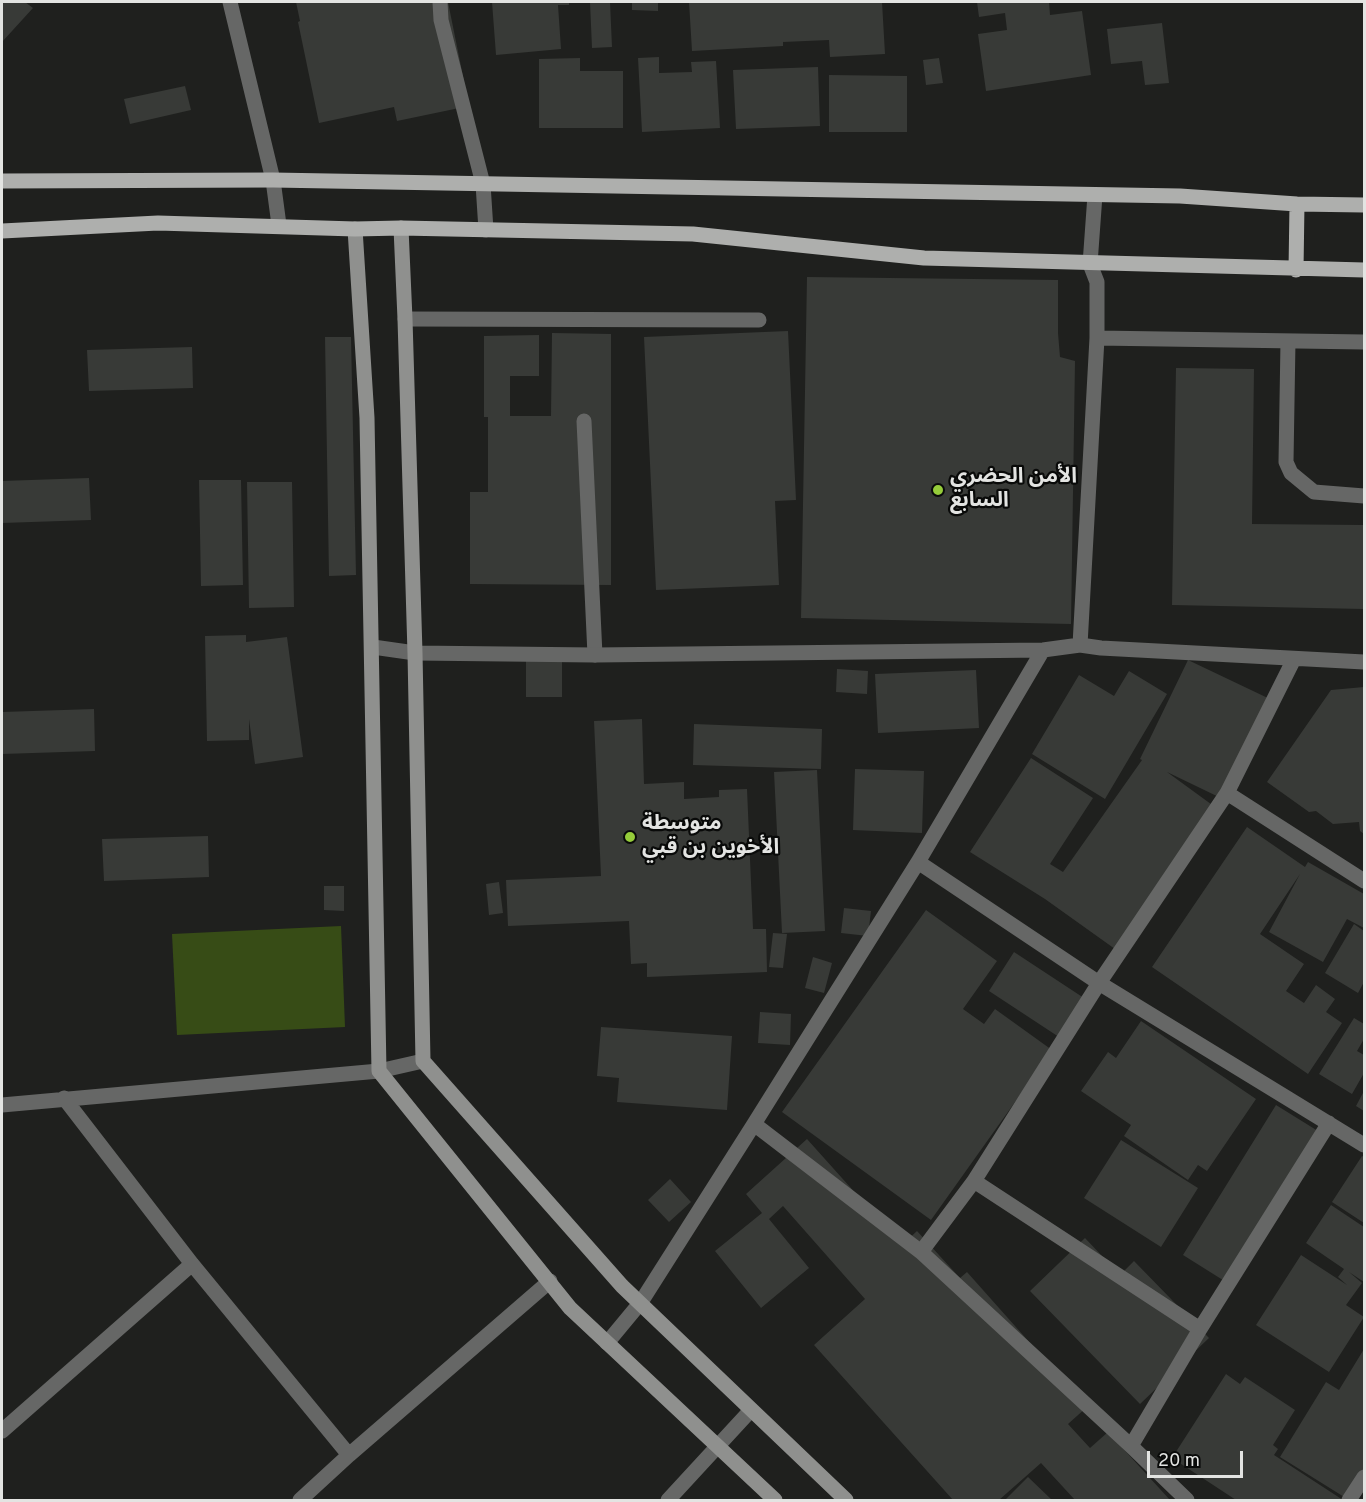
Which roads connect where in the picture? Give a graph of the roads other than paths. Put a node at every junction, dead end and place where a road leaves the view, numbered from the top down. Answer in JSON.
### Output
{"nodes":[{"id":1,"x":230,"y":2,"type":"edge"},
{"id":2,"x":440,"y":2,"type":"edge"},
{"id":3,"x":273,"y":180,"type":"junction"},
{"id":4,"x":2,"y":181,"type":"edge"},
{"id":5,"x":483,"y":184,"type":"junction"},
{"id":6,"x":1095,"y":195,"type":"junction"},
{"id":7,"x":1297,"y":204,"type":"junction"},
{"id":8,"x":1365,"y":205,"type":"edge"},
{"id":9,"x":279,"y":225,"type":"junction"},
{"id":10,"x":401,"y":228,"type":"junction"},
{"id":11,"x":355,"y":229,"type":"junction"},
{"id":12,"x":486,"y":230,"type":"junction"},
{"id":13,"x":2,"y":231,"type":"edge"},
{"id":14,"x":1090,"y":264,"type":"junction"},
{"id":15,"x":1296,"y":270,"type":"junction"},
{"id":16,"x":1365,"y":270,"type":"edge"},
{"id":17,"x":405,"y":320,"type":"junction"},
{"id":18,"x":759,"y":320,"type":"dead end"},
{"id":19,"x":1097,"y":338,"type":"junction"},
{"id":20,"x":1288,"y":340,"type":"junction"},
{"id":21,"x":1365,"y":342,"type":"edge"},
{"id":22,"x":584,"y":421,"type":"dead end"},
{"id":23,"x":1365,"y":496,"type":"edge"},
{"id":24,"x":1080,"y":645,"type":"junction"},
{"id":25,"x":373,"y":647,"type":"junction"},
{"id":26,"x":1043,"y":650,"type":"junction"},
{"id":27,"x":415,"y":652,"type":"junction"},
{"id":28,"x":595,"y":655,"type":"junction"},
{"id":29,"x":1294,"y":659,"type":"junction"},
{"id":30,"x":1365,"y":662,"type":"edge"},
{"id":31,"x":1227,"y":793,"type":"junction"},
{"id":32,"x":918,"y":862,"type":"junction"},
{"id":33,"x":1365,"y":881,"type":"edge"},
{"id":34,"x":1099,"y":983,"type":"junction"},
{"id":35,"x":423,"y":1061,"type":"junction"},
{"id":36,"x":379,"y":1071,"type":"junction"},
{"id":37,"x":64,"y":1098,"type":"junction"},
{"id":38,"x":2,"y":1105,"type":"edge"},
{"id":39,"x":1329,"y":1123,"type":"junction"},
{"id":40,"x":754,"y":1124,"type":"junction"},
{"id":41,"x":1365,"y":1144,"type":"edge"},
{"id":42,"x":974,"y":1181,"type":"junction"},
{"id":43,"x":921,"y":1252,"type":"junction"},
{"id":44,"x":192,"y":1264,"type":"junction"},
{"id":45,"x":550,"y":1281,"type":"junction"},
{"id":46,"x":641,"y":1302,"type":"junction"},
{"id":47,"x":1200,"y":1329,"type":"junction"},
{"id":48,"x":608,"y":1343,"type":"junction"},
{"id":49,"x":751,"y":1410,"type":"junction"},
{"id":50,"x":2,"y":1431,"type":"edge"},
{"id":51,"x":1131,"y":1446,"type":"junction"},
{"id":52,"x":718,"y":1448,"type":"junction"},
{"id":53,"x":349,"y":1455,"type":"junction"},
{"id":54,"x":1365,"y":1477,"type":"edge"},
{"id":55,"x":300,"y":1500,"type":"edge"},
{"id":56,"x":668,"y":1500,"type":"edge"},
{"id":57,"x":775,"y":1500,"type":"edge"},
{"id":58,"x":846,"y":1500,"type":"edge"},
{"id":59,"x":1187,"y":1500,"type":"edge"},
{"id":60,"x":1349,"y":1500,"type":"edge"}],
"edges":[{"from":1,"to":3,"type":"street"},
{"from":2,"to":5,"type":"street"},
{"from":3,"to":4,"type":"main road"},
{"from":3,"to":5,"type":"main road"},
{"from":3,"to":9,"type":"street"},
{"from":5,"to":6,"type":"main road"},
{"from":5,"to":12,"type":"street"},
{"from":6,"to":7,"type":"main road"},
{"from":6,"to":14,"type":"street"},
{"from":7,"to":8,"type":"main road"},
{"from":7,"to":15,"type":"main road"},
{"from":9,"to":11,"type":"main road"},
{"from":9,"to":13,"type":"main road"},
{"from":10,"to":11,"type":"main road"},
{"from":10,"to":12,"type":"main road"},
{"from":10,"to":17,"type":"main road"},
{"from":11,"to":25,"type":"main road"},
{"from":12,"to":14,"type":"main road"},
{"from":14,"to":15,"type":"main road"},
{"from":14,"to":19,"type":"street"},
{"from":15,"to":16,"type":"main road"},
{"from":17,"to":18,"type":"street"},
{"from":17,"to":27,"type":"main road"},
{"from":19,"to":20,"type":"street"},
{"from":19,"to":24,"type":"street"},
{"from":20,"to":21,"type":"street"},
{"from":20,"to":23,"type":"street"},
{"from":22,"to":28,"type":"street"},
{"from":24,"to":26,"type":"street"},
{"from":24,"to":29,"type":"street"},
{"from":25,"to":27,"type":"street"},
{"from":25,"to":36,"type":"main road"},
{"from":26,"to":28,"type":"street"},
{"from":26,"to":32,"type":"street"},
{"from":27,"to":28,"type":"street"},
{"from":27,"to":35,"type":"main road"},
{"from":29,"to":30,"type":"street"},
{"from":29,"to":31,"type":"street"},
{"from":31,"to":33,"type":"street"},
{"from":31,"to":34,"type":"street"},
{"from":32,"to":34,"type":"street"},
{"from":32,"to":40,"type":"street"},
{"from":34,"to":39,"type":"street"},
{"from":34,"to":42,"type":"street"},
{"from":35,"to":36,"type":"street"},
{"from":35,"to":46,"type":"main road"},
{"from":36,"to":37,"type":"street"},
{"from":36,"to":45,"type":"main road"},
{"from":37,"to":38,"type":"street"},
{"from":37,"to":44,"type":"street"},
{"from":39,"to":41,"type":"street"},
{"from":39,"to":47,"type":"street"},
{"from":40,"to":43,"type":"street"},
{"from":40,"to":46,"type":"street"},
{"from":42,"to":43,"type":"street"},
{"from":42,"to":47,"type":"street"},
{"from":43,"to":51,"type":"street"},
{"from":44,"to":50,"type":"street"},
{"from":44,"to":53,"type":"street"},
{"from":45,"to":48,"type":"main road"},
{"from":45,"to":53,"type":"street"},
{"from":46,"to":48,"type":"street"},
{"from":46,"to":49,"type":"main road"},
{"from":47,"to":51,"type":"street"},
{"from":48,"to":52,"type":"main road"},
{"from":49,"to":52,"type":"street"},
{"from":49,"to":58,"type":"main road"},
{"from":51,"to":59,"type":"street"},
{"from":52,"to":56,"type":"street"},
{"from":52,"to":57,"type":"main road"},
{"from":53,"to":55,"type":"street"},
{"from":54,"to":60,"type":"street"}]}
